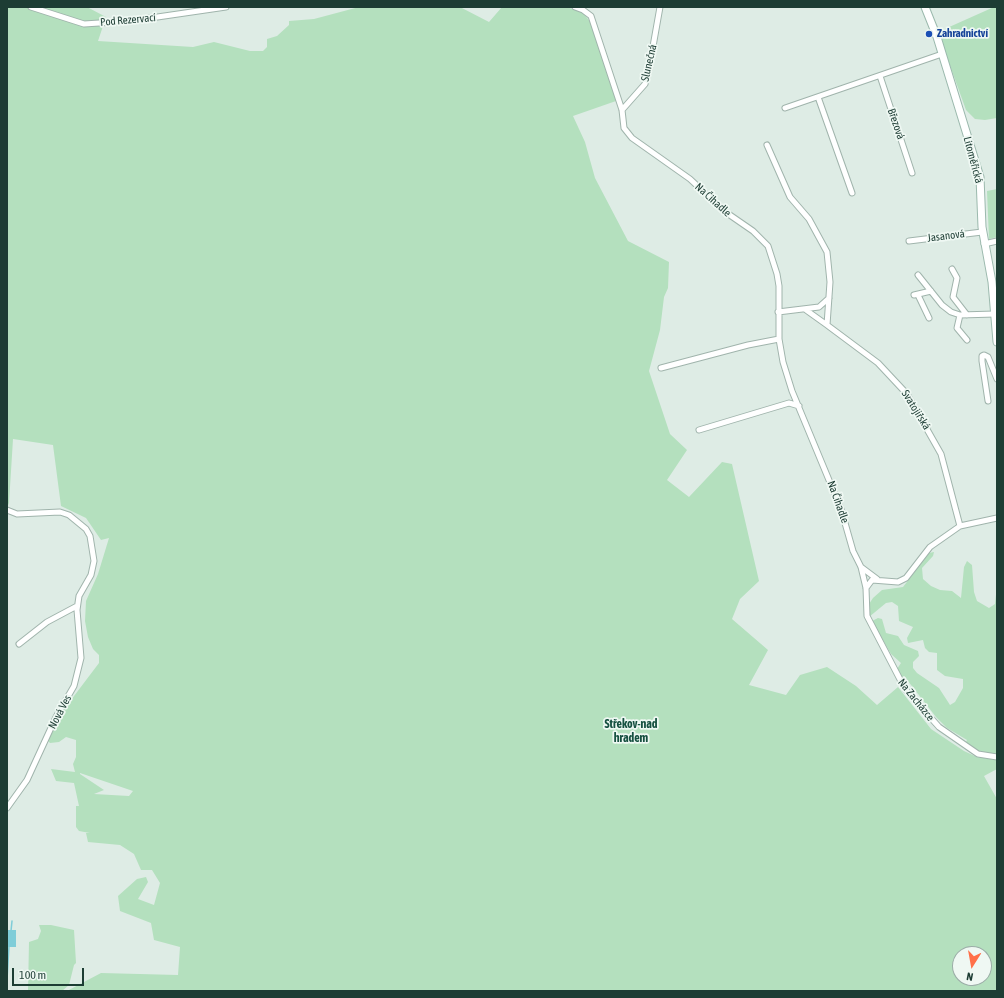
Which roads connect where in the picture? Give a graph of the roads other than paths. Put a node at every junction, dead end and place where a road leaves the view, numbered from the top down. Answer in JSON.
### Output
{"nodes":[{"id":1,"x":31,"y":7,"type":"edge"},
{"id":2,"x":226,"y":7,"type":"edge"},
{"id":3,"x":574,"y":7,"type":"edge"},
{"id":4,"x":660,"y":7,"type":"edge"},
{"id":5,"x":925,"y":7,"type":"edge"},
{"id":6,"x":942,"y":54,"type":"junction"},
{"id":7,"x":880,"y":76,"type":"junction"},
{"id":8,"x":818,"y":97,"type":"junction"},
{"id":9,"x":785,"y":108,"type":"dead end"},
{"id":10,"x":622,"y":110,"type":"junction"},
{"id":11,"x":767,"y":145,"type":"dead end"},
{"id":12,"x":912,"y":173,"type":"dead end"},
{"id":13,"x":852,"y":193,"type":"dead end"},
{"id":14,"x":982,"y":232,"type":"junction"},
{"id":15,"x":909,"y":241,"type":"dead end"},
{"id":16,"x":997,"y":241,"type":"edge"},
{"id":17,"x":984,"y":244,"type":"junction"},
{"id":18,"x":952,"y":269,"type":"dead end"},
{"id":19,"x":918,"y":276,"type":"dead end"},
{"id":20,"x":931,"y":291,"type":"junction"},
{"id":21,"x":829,"y":298,"type":"junction"},
{"id":22,"x":806,"y":310,"type":"junction"},
{"id":23,"x":778,"y":312,"type":"junction"},
{"id":24,"x":995,"y":314,"type":"junction"},
{"id":25,"x":960,"y":315,"type":"junction"},
{"id":26,"x":967,"y":315,"type":"junction"},
{"id":27,"x":929,"y":318,"type":"dead end"},
{"id":28,"x":827,"y":325,"type":"junction"},
{"id":29,"x":779,"y":340,"type":"junction"},
{"id":30,"x":966,"y":340,"type":"dead end"},
{"id":31,"x":997,"y":342,"type":"edge"},
{"id":32,"x":661,"y":368,"type":"dead end"},
{"id":33,"x":997,"y":379,"type":"edge"},
{"id":34,"x":988,"y":401,"type":"dead end"},
{"id":35,"x":799,"y":406,"type":"junction"},
{"id":36,"x":699,"y":430,"type":"dead end"},
{"id":37,"x":7,"y":510,"type":"edge"},
{"id":38,"x":997,"y":518,"type":"edge"},
{"id":39,"x":960,"y":526,"type":"junction"},
{"id":40,"x":861,"y":567,"type":"junction"},
{"id":41,"x":863,"y":577,"type":"joint"},
{"id":42,"x":877,"y":580,"type":"junction"},
{"id":43,"x":866,"y":588,"type":"junction"},
{"id":44,"x":78,"y":606,"type":"junction"},
{"id":45,"x":19,"y":644,"type":"dead end"},
{"id":46,"x":997,"y":757,"type":"edge"},
{"id":47,"x":7,"y":808,"type":"edge"}],
"edges":[{"from":1,"to":2,"type":"street","name":"Pod Rezervací"},
{"from":3,"to":10,"type":"street","name":"Na Čihadle"},
{"from":4,"to":10,"type":"street","name":"Slunečná"},
{"from":5,"to":6,"type":"main road","name":"Litoměřická"},
{"from":6,"to":7,"type":"street"},
{"from":6,"to":14,"type":"main road","name":"Litoměřická"},
{"from":7,"to":8,"type":"street"},
{"from":7,"to":12,"type":"street","name":"Březová"},
{"from":8,"to":9,"type":"street"},
{"from":8,"to":13,"type":"street"},
{"from":10,"to":23,"type":"street","name":"Na Čihadle"},
{"from":11,"to":21,"type":"street"},
{"from":14,"to":15,"type":"street","name":"Jasanová"},
{"from":14,"to":17,"type":"main road","name":"Litoměřická"},
{"from":16,"to":17,"type":"street"},
{"from":17,"to":24,"type":"main road","name":"Litoměřická"},
{"from":18,"to":26,"type":"street"},
{"from":19,"to":20,"type":"street"},
{"from":20,"to":25,"type":"street"},
{"from":20,"to":27,"type":"street"},
{"from":21,"to":22,"type":"street"},
{"from":21,"to":28,"type":"street"},
{"from":22,"to":23,"type":"street"},
{"from":22,"to":28,"type":"street","name":"Svatojiřská"},
{"from":23,"to":29,"type":"street","name":"Na Čihadle"},
{"from":24,"to":26,"type":"street"},
{"from":24,"to":31,"type":"main road","name":"Litoměřická"},
{"from":25,"to":26,"type":"street"},
{"from":25,"to":30,"type":"street"},
{"from":28,"to":39,"type":"street","name":"Svatojiřská"},
{"from":29,"to":32,"type":"street"},
{"from":29,"to":35,"type":"street","name":"Na Čihadle"},
{"from":33,"to":34,"type":"street"},
{"from":35,"to":36,"type":"street"},
{"from":35,"to":40,"type":"street","name":"Na Čihadle"},
{"from":37,"to":44,"type":"street","name":"Nová Ves"},
{"from":38,"to":39,"type":"street"},
{"from":39,"to":42,"type":"street"},
{"from":40,"to":41,"type":"street","name":"Na Čihadle"},
{"from":40,"to":42,"type":"street"},
{"from":41,"to":43,"type":"street","name":"Na Zacházce"},
{"from":42,"to":43,"type":"street"},
{"from":43,"to":46,"type":"street","name":"Na Zacházce"},
{"from":44,"to":45,"type":"street"},
{"from":44,"to":47,"type":"street","name":"Nová Ves"}]}
